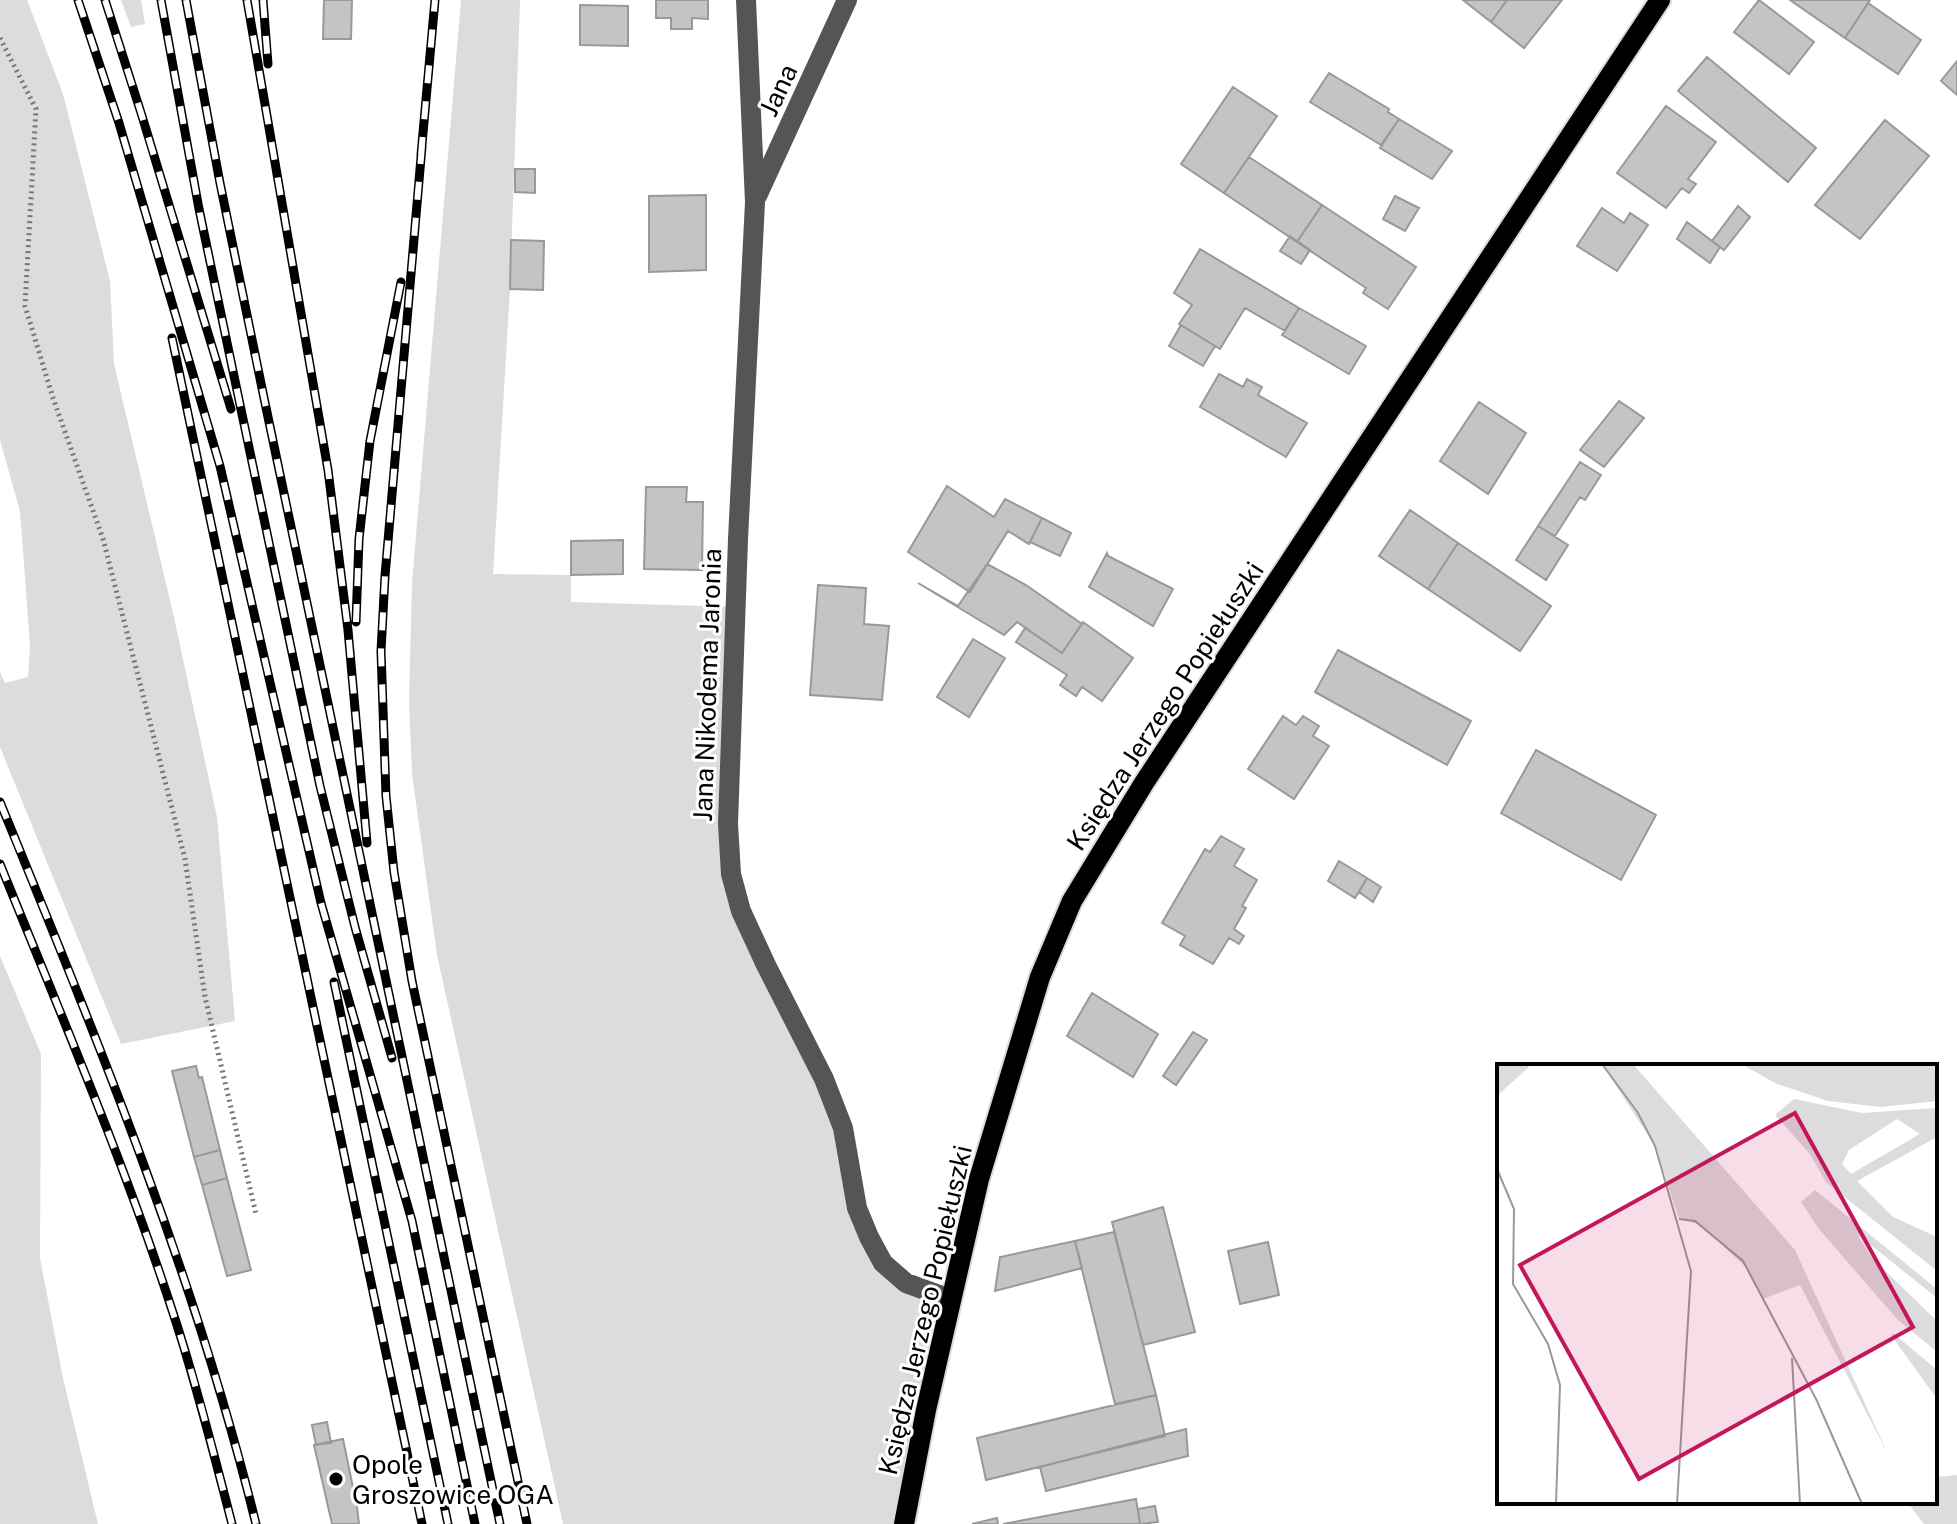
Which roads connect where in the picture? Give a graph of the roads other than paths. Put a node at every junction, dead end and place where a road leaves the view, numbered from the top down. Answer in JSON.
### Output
{"nodes":[{"id":1,"x":746,"y":0,"type":"edge"},
{"id":2,"x":847,"y":0,"type":"edge"},
{"id":3,"x":1660,"y":0,"type":"edge"},
{"id":4,"x":755,"y":202,"type":"junction"},
{"id":5,"x":950,"y":1299,"type":"junction"},
{"id":6,"x":904,"y":1524,"type":"edge"}],
"edges":[{"from":1,"to":4,"type":"street","name":"Jana Nikodema Jaronia"},
{"from":2,"to":4,"type":"street","name":"Jana"},
{"from":3,"to":5,"type":"main road","name":"Księdza Jerzego Popiełuszki"},
{"from":4,"to":5,"type":"street","name":"Jana Nikodema Jaronia"},
{"from":5,"to":6,"type":"main road","name":"Księdza Jerzego Popiełuszki"}]}
